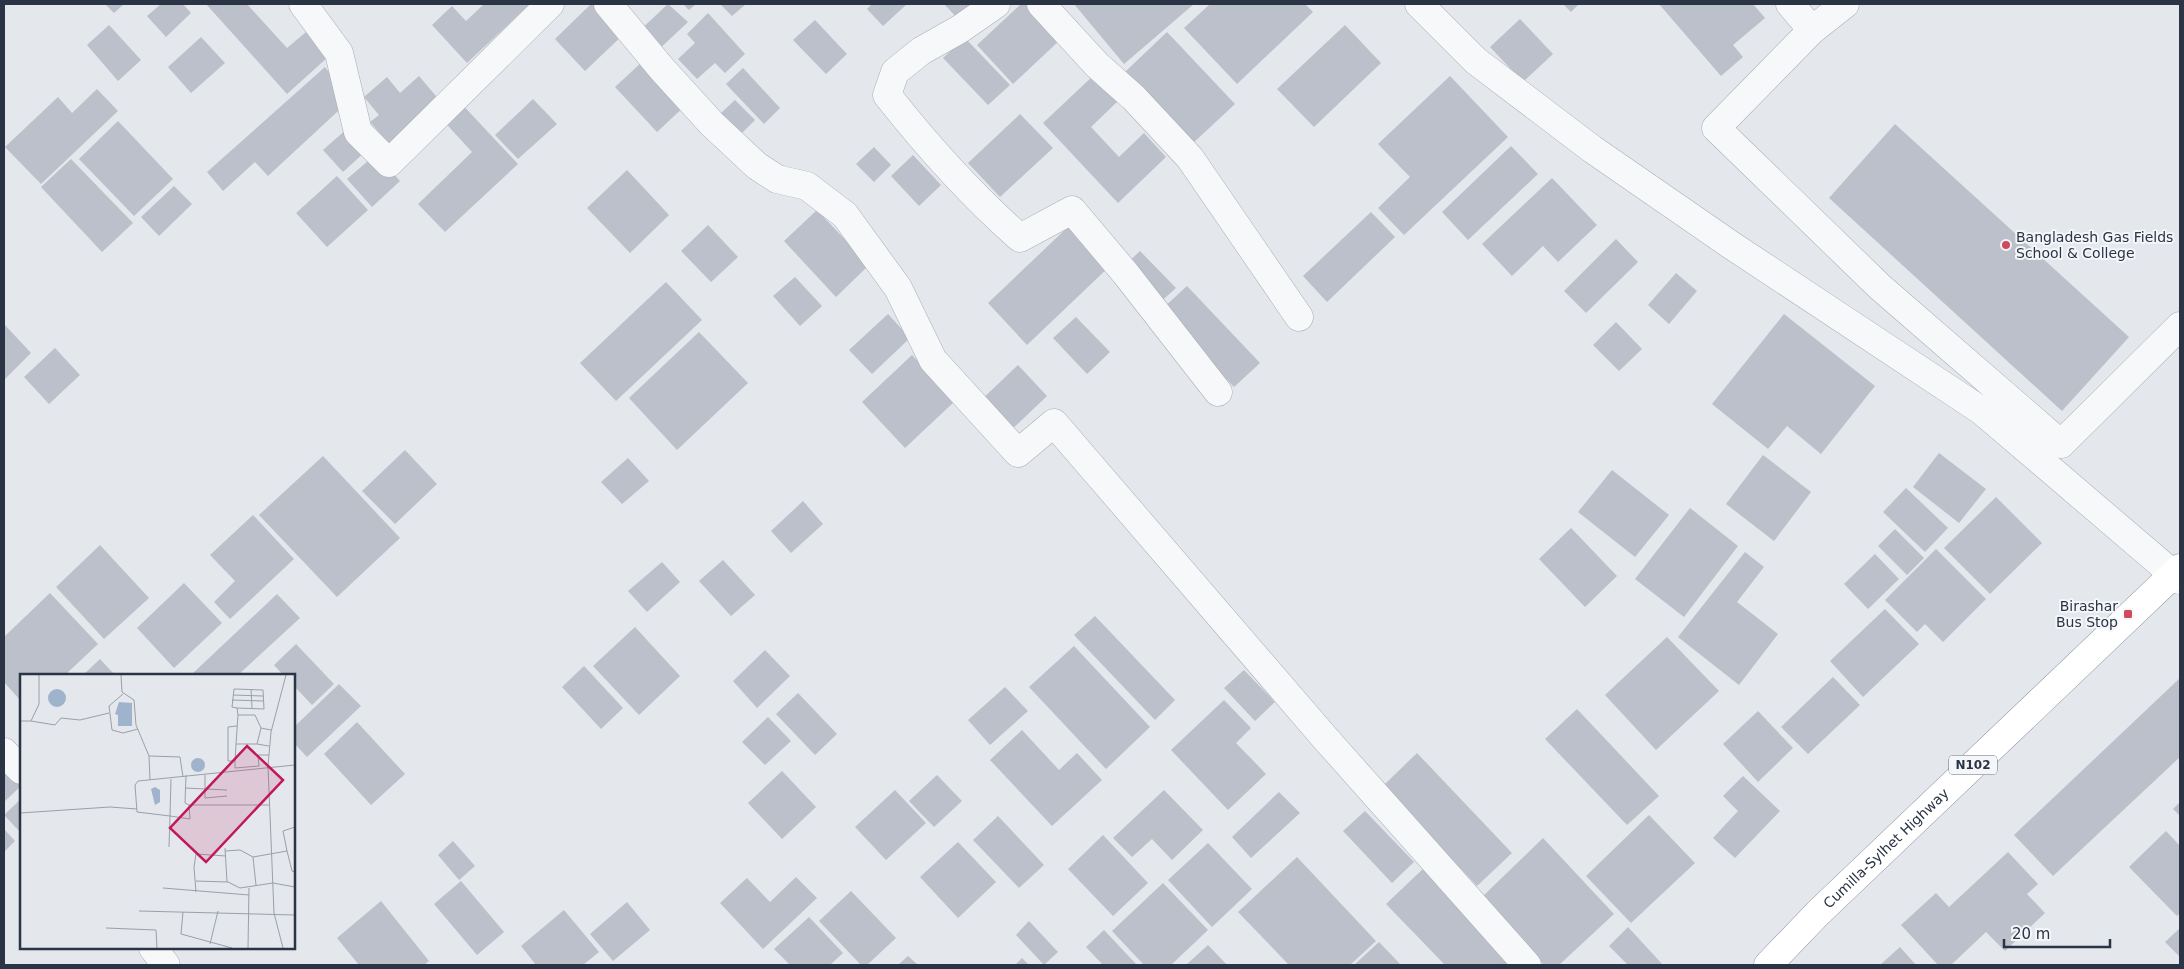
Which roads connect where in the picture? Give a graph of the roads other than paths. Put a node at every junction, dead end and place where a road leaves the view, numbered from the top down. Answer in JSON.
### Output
{"nodes":[{"id":1,"x":303,"y":4,"type":"edge"},
{"id":2,"x":550,"y":4,"type":"edge"},
{"id":3,"x":608,"y":4,"type":"edge"},
{"id":4,"x":996,"y":4,"type":"edge"},
{"id":5,"x":1041,"y":4,"type":"edge"},
{"id":6,"x":1419,"y":4,"type":"edge"},
{"id":7,"x":1790,"y":4,"type":"edge"},
{"id":8,"x":1845,"y":4,"type":"edge"},
{"id":9,"x":1812,"y":30,"type":"junction"},
{"id":10,"x":1299,"y":317,"type":"dead end"},
{"id":11,"x":2180,"y":326,"type":"edge"},
{"id":12,"x":1218,"y":392,"type":"dead end"},
{"id":13,"x":2178,"y":574,"type":"edge"},
{"id":14,"x":4,"y":752,"type":"edge"},
{"id":15,"x":20,"y":769,"type":"edge"},
{"id":16,"x":154,"y":949,"type":"edge"},
{"id":17,"x":166,"y":965,"type":"edge"},
{"id":18,"x":1527,"y":965,"type":"edge"},
{"id":19,"x":1768,"y":965,"type":"edge"}],
"edges":[{"from":1,"to":2,"type":"street"},
{"from":3,"to":18,"type":"street"},
{"from":4,"to":12,"type":"street"},
{"from":5,"to":10,"type":"street"},
{"from":6,"to":13,"type":"street"},
{"from":7,"to":9,"type":"street"},
{"from":8,"to":9,"type":"street"},
{"from":9,"to":11,"type":"street"},
{"from":13,"to":19,"type":"highway","name":"Cumilla-Sylhet Highway","number":"N102"},
{"from":14,"to":15,"type":"street"},
{"from":16,"to":17,"type":"street"}]}
